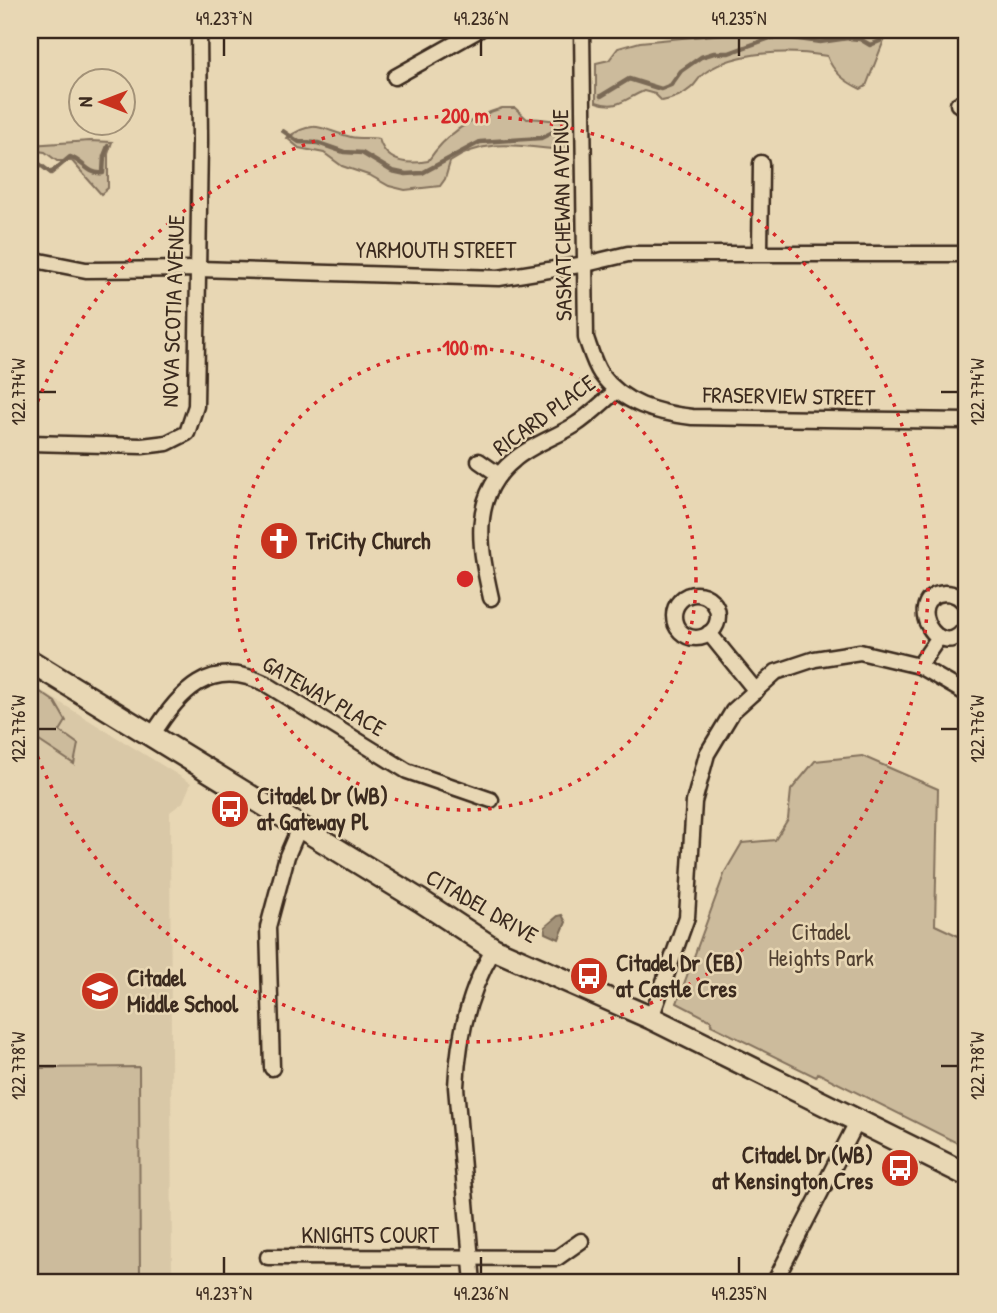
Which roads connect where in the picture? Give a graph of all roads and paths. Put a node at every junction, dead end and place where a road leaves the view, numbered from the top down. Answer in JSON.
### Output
{"nodes":[{"id":1,"x":199,"y":30,"type":"edge"},
{"id":2,"x":479,"y":30,"type":"edge"},
{"id":3,"x":582,"y":30,"type":"edge"},
{"id":4,"x":395,"y":76,"type":"dead end"},
{"id":5,"x":761,"y":163,"type":"dead end"},
{"id":6,"x":760,"y":253,"type":"junction"},
{"id":7,"x":967,"y":254,"type":"edge"},
{"id":8,"x":30,"y":259,"type":"edge"},
{"id":9,"x":586,"y":264,"type":"junction"},
{"id":10,"x":199,"y":268,"type":"junction"},
{"id":11,"x":616,"y":391,"type":"junction"},
{"id":12,"x":967,"y":422,"type":"edge"},
{"id":13,"x":30,"y":443,"type":"edge"},
{"id":14,"x":479,"y":461,"type":"dead end"},
{"id":15,"x":499,"y":475,"type":"junction"},
{"id":16,"x":491,"y":598,"type":"dead end"},
{"id":17,"x":967,"y":607,"type":"edge"},
{"id":18,"x":967,"y":625,"type":"edge"},
{"id":19,"x":709,"y":633,"type":"dead end"},
{"id":20,"x":939,"y":637,"type":"junction"},
{"id":21,"x":30,"y":661,"type":"edge"},
{"id":22,"x":919,"y":666,"type":"junction"},
{"id":23,"x":756,"y":691,"type":"junction"},
{"id":24,"x":967,"y":694,"type":"edge"},
{"id":25,"x":152,"y":737,"type":"junction"},
{"id":26,"x":491,"y":800,"type":"dead end"},
{"id":27,"x":299,"y":828,"type":"junction"},
{"id":28,"x":494,"y":949,"type":"junction"},
{"id":29,"x":650,"y":1018,"type":"junction"},
{"id":30,"x":272,"y":1068,"type":"dead end"},
{"id":31,"x":858,"y":1120,"type":"junction"},
{"id":32,"x":967,"y":1175,"type":"edge"},
{"id":33,"x":581,"y":1241,"type":"dead end"},
{"id":34,"x":268,"y":1257,"type":"dead end"},
{"id":35,"x":472,"y":1258,"type":"junction"},
{"id":36,"x":473,"y":1283,"type":"edge"},
{"id":37,"x":774,"y":1283,"type":"edge"}],
"edges":[{"from":1,"to":10,"type":"street","name":"NOVA SCOTIA AVENUE"},
{"from":2,"to":4,"type":"street"},
{"from":3,"to":9,"type":"street","name":"SASKATCHEWAN AVENUE"},
{"from":5,"to":6,"type":"street"},
{"from":6,"to":7,"type":"street","name":"YARMOUTH STREET"},
{"from":6,"to":9,"type":"street","name":"YARMOUTH STREET"},
{"from":8,"to":10,"type":"street","name":"YARMOUTH STREET"},
{"from":9,"to":10,"type":"street","name":"YARMOUTH STREET"},
{"from":9,"to":11,"type":"street","name":"SASKATCHEWAN AVENUE"},
{"from":10,"to":13,"type":"street","name":"NOVA SCOTIA AVENUE"},
{"from":11,"to":12,"type":"street","name":"FRASERVIEW STREET"},
{"from":11,"to":15,"type":"street","name":"RICARD PLACE"},
{"from":14,"to":15,"type":"street","name":"RICARD PLACE"},
{"from":15,"to":16,"type":"street","name":"RICARD PLACE"},
{"from":17,"to":20,"type":"street"},
{"from":18,"to":20,"type":"street"},
{"from":19,"to":23,"type":"street"},
{"from":20,"to":22,"type":"street"},
{"from":21,"to":25,"type":"street","name":"CITADEL DRIVE"},
{"from":22,"to":23,"type":"street"},
{"from":22,"to":24,"type":"street"},
{"from":23,"to":29,"type":"street"},
{"from":25,"to":26,"type":"street","name":"GATEWAY PLACE"},
{"from":25,"to":27,"type":"street","name":"CITADEL DRIVE"},
{"from":27,"to":28,"type":"street","name":"CITADEL DRIVE"},
{"from":27,"to":30,"type":"street"},
{"from":28,"to":29,"type":"street","name":"CITADEL DRIVE"},
{"from":28,"to":35,"type":"street"},
{"from":29,"to":31,"type":"street","name":"CITADEL DRIVE"},
{"from":31,"to":32,"type":"street","name":"CITADEL DRIVE"},
{"from":31,"to":37,"type":"street"},
{"from":33,"to":35,"type":"street","name":"KNIGHTS COURT"},
{"from":34,"to":35,"type":"street","name":"KNIGHTS COURT"},
{"from":35,"to":36,"type":"street"}]}
